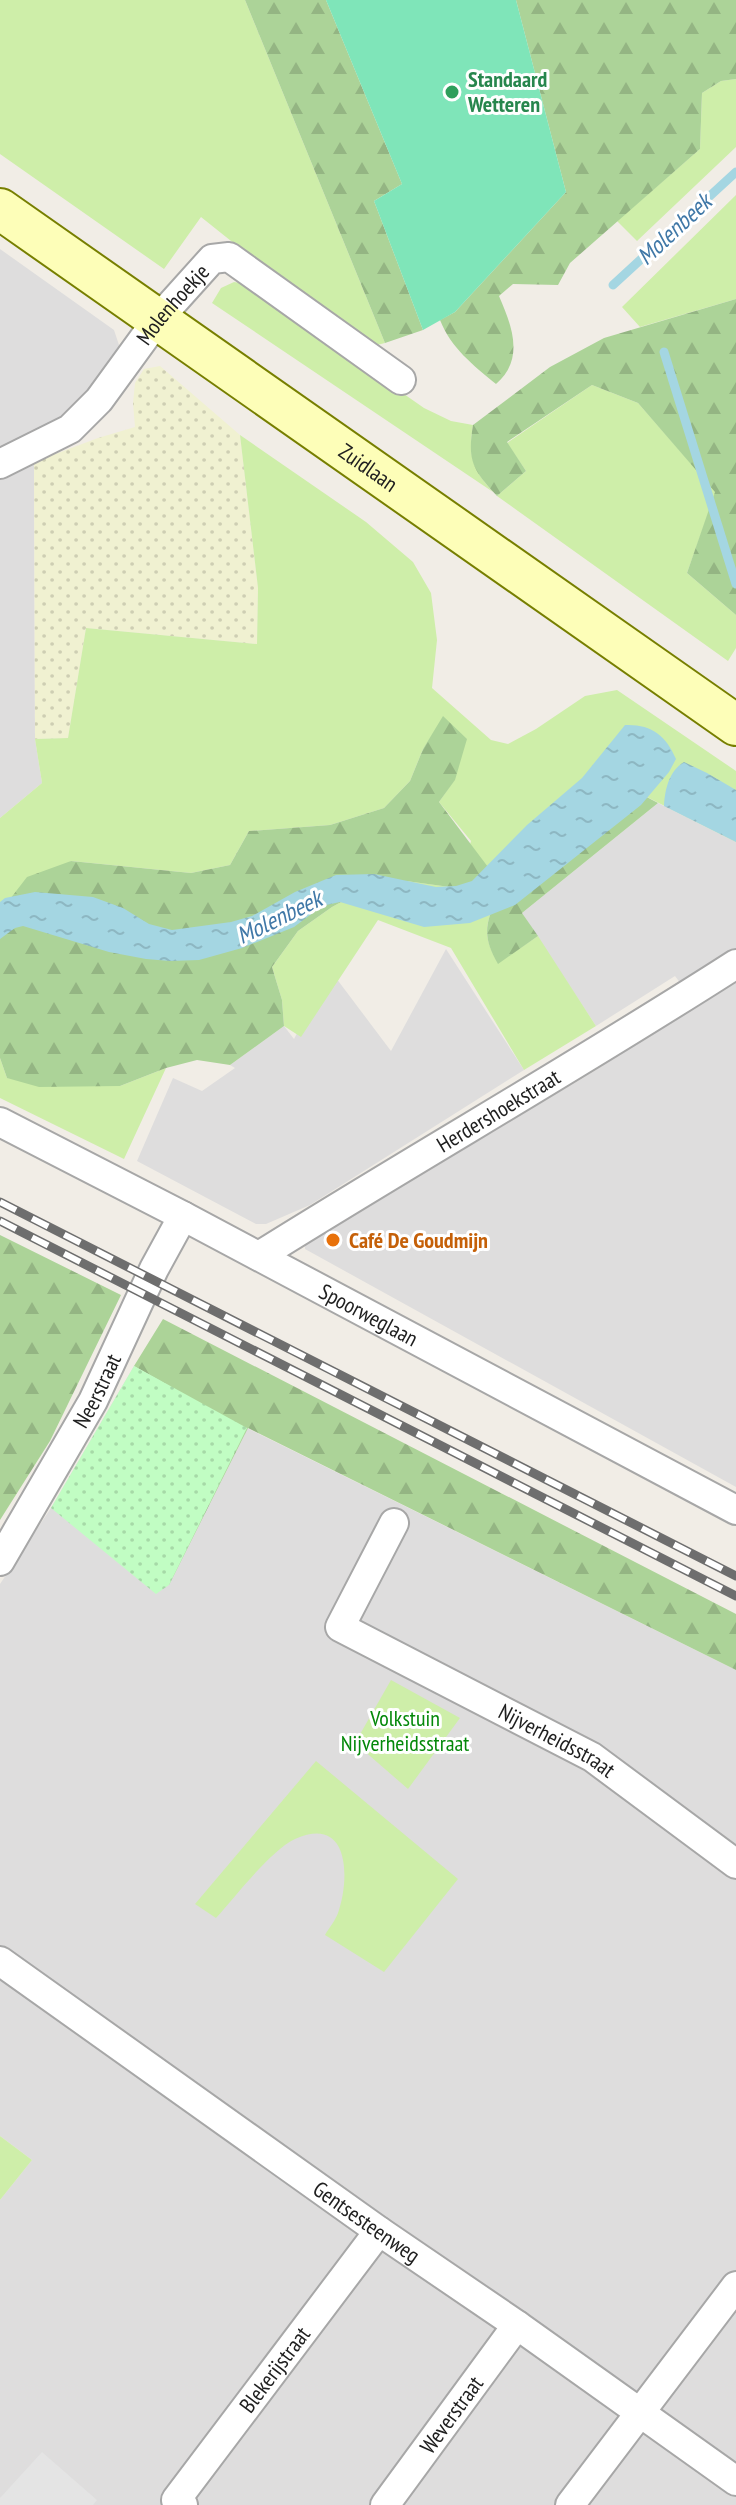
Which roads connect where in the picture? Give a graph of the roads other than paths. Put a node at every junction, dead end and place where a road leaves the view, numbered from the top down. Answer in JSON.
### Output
{"nodes":[{"id":1,"x":0,"y":209,"type":"edge"},
{"id":2,"x":158,"y":319,"type":"junction"},
{"id":3,"x":401,"y":380,"type":"dead end"},
{"id":4,"x":0,"y":464,"type":"edge"},
{"id":5,"x":736,"y":725,"type":"edge"},
{"id":6,"x":736,"y":964,"type":"edge"},
{"id":7,"x":0,"y":1122,"type":"edge"},
{"id":8,"x":183,"y":1216,"type":"junction"},
{"id":9,"x":259,"y":1256,"type":"junction"},
{"id":10,"x":736,"y":1510,"type":"edge"},
{"id":11,"x":394,"y":1523,"type":"dead end"},
{"id":12,"x":0,"y":1561,"type":"edge"},
{"id":13,"x":736,"y":1864,"type":"edge"},
{"id":14,"x":0,"y":1961,"type":"edge"},
{"id":15,"x":379,"y":2231,"type":"junction"},
{"id":16,"x":736,"y":2286,"type":"edge"},
{"id":17,"x":517,"y":2325,"type":"junction"},
{"id":18,"x":641,"y":2413,"type":"junction"},
{"id":19,"x":736,"y":2481,"type":"edge"},
{"id":20,"x":183,"y":2505,"type":"edge"},
{"id":21,"x":385,"y":2505,"type":"edge"},
{"id":22,"x":570,"y":2505,"type":"edge"}],
"edges":[{"from":1,"to":2,"type":"main road","name":"Zuidlaan"},
{"from":2,"to":3,"type":"street","name":"Molenhoekje"},
{"from":2,"to":4,"type":"street","name":"Molenhoekje"},
{"from":2,"to":5,"type":"main road","name":"Zuidlaan"},
{"from":6,"to":9,"type":"street","name":"Herdershoekstraat"},
{"from":7,"to":8,"type":"street","name":"Spoorweglaan"},
{"from":8,"to":9,"type":"street","name":"Spoorweglaan"},
{"from":8,"to":12,"type":"street","name":"Neerstraat"},
{"from":9,"to":10,"type":"street","name":"Spoorweglaan"},
{"from":11,"to":13,"type":"street","name":"Nijverheidsstraat"},
{"from":14,"to":15,"type":"street","name":"Gentsesteenweg"},
{"from":15,"to":17,"type":"street","name":"Gentsesteenweg"},
{"from":15,"to":20,"type":"street","name":"Blekerijstraat"},
{"from":16,"to":18,"type":"street"},
{"from":17,"to":18,"type":"street","name":"Gentsesteenweg"},
{"from":17,"to":21,"type":"street","name":"Weverstraat"},
{"from":18,"to":19,"type":"street","name":"Gentsesteenweg"},
{"from":18,"to":22,"type":"street"}]}
